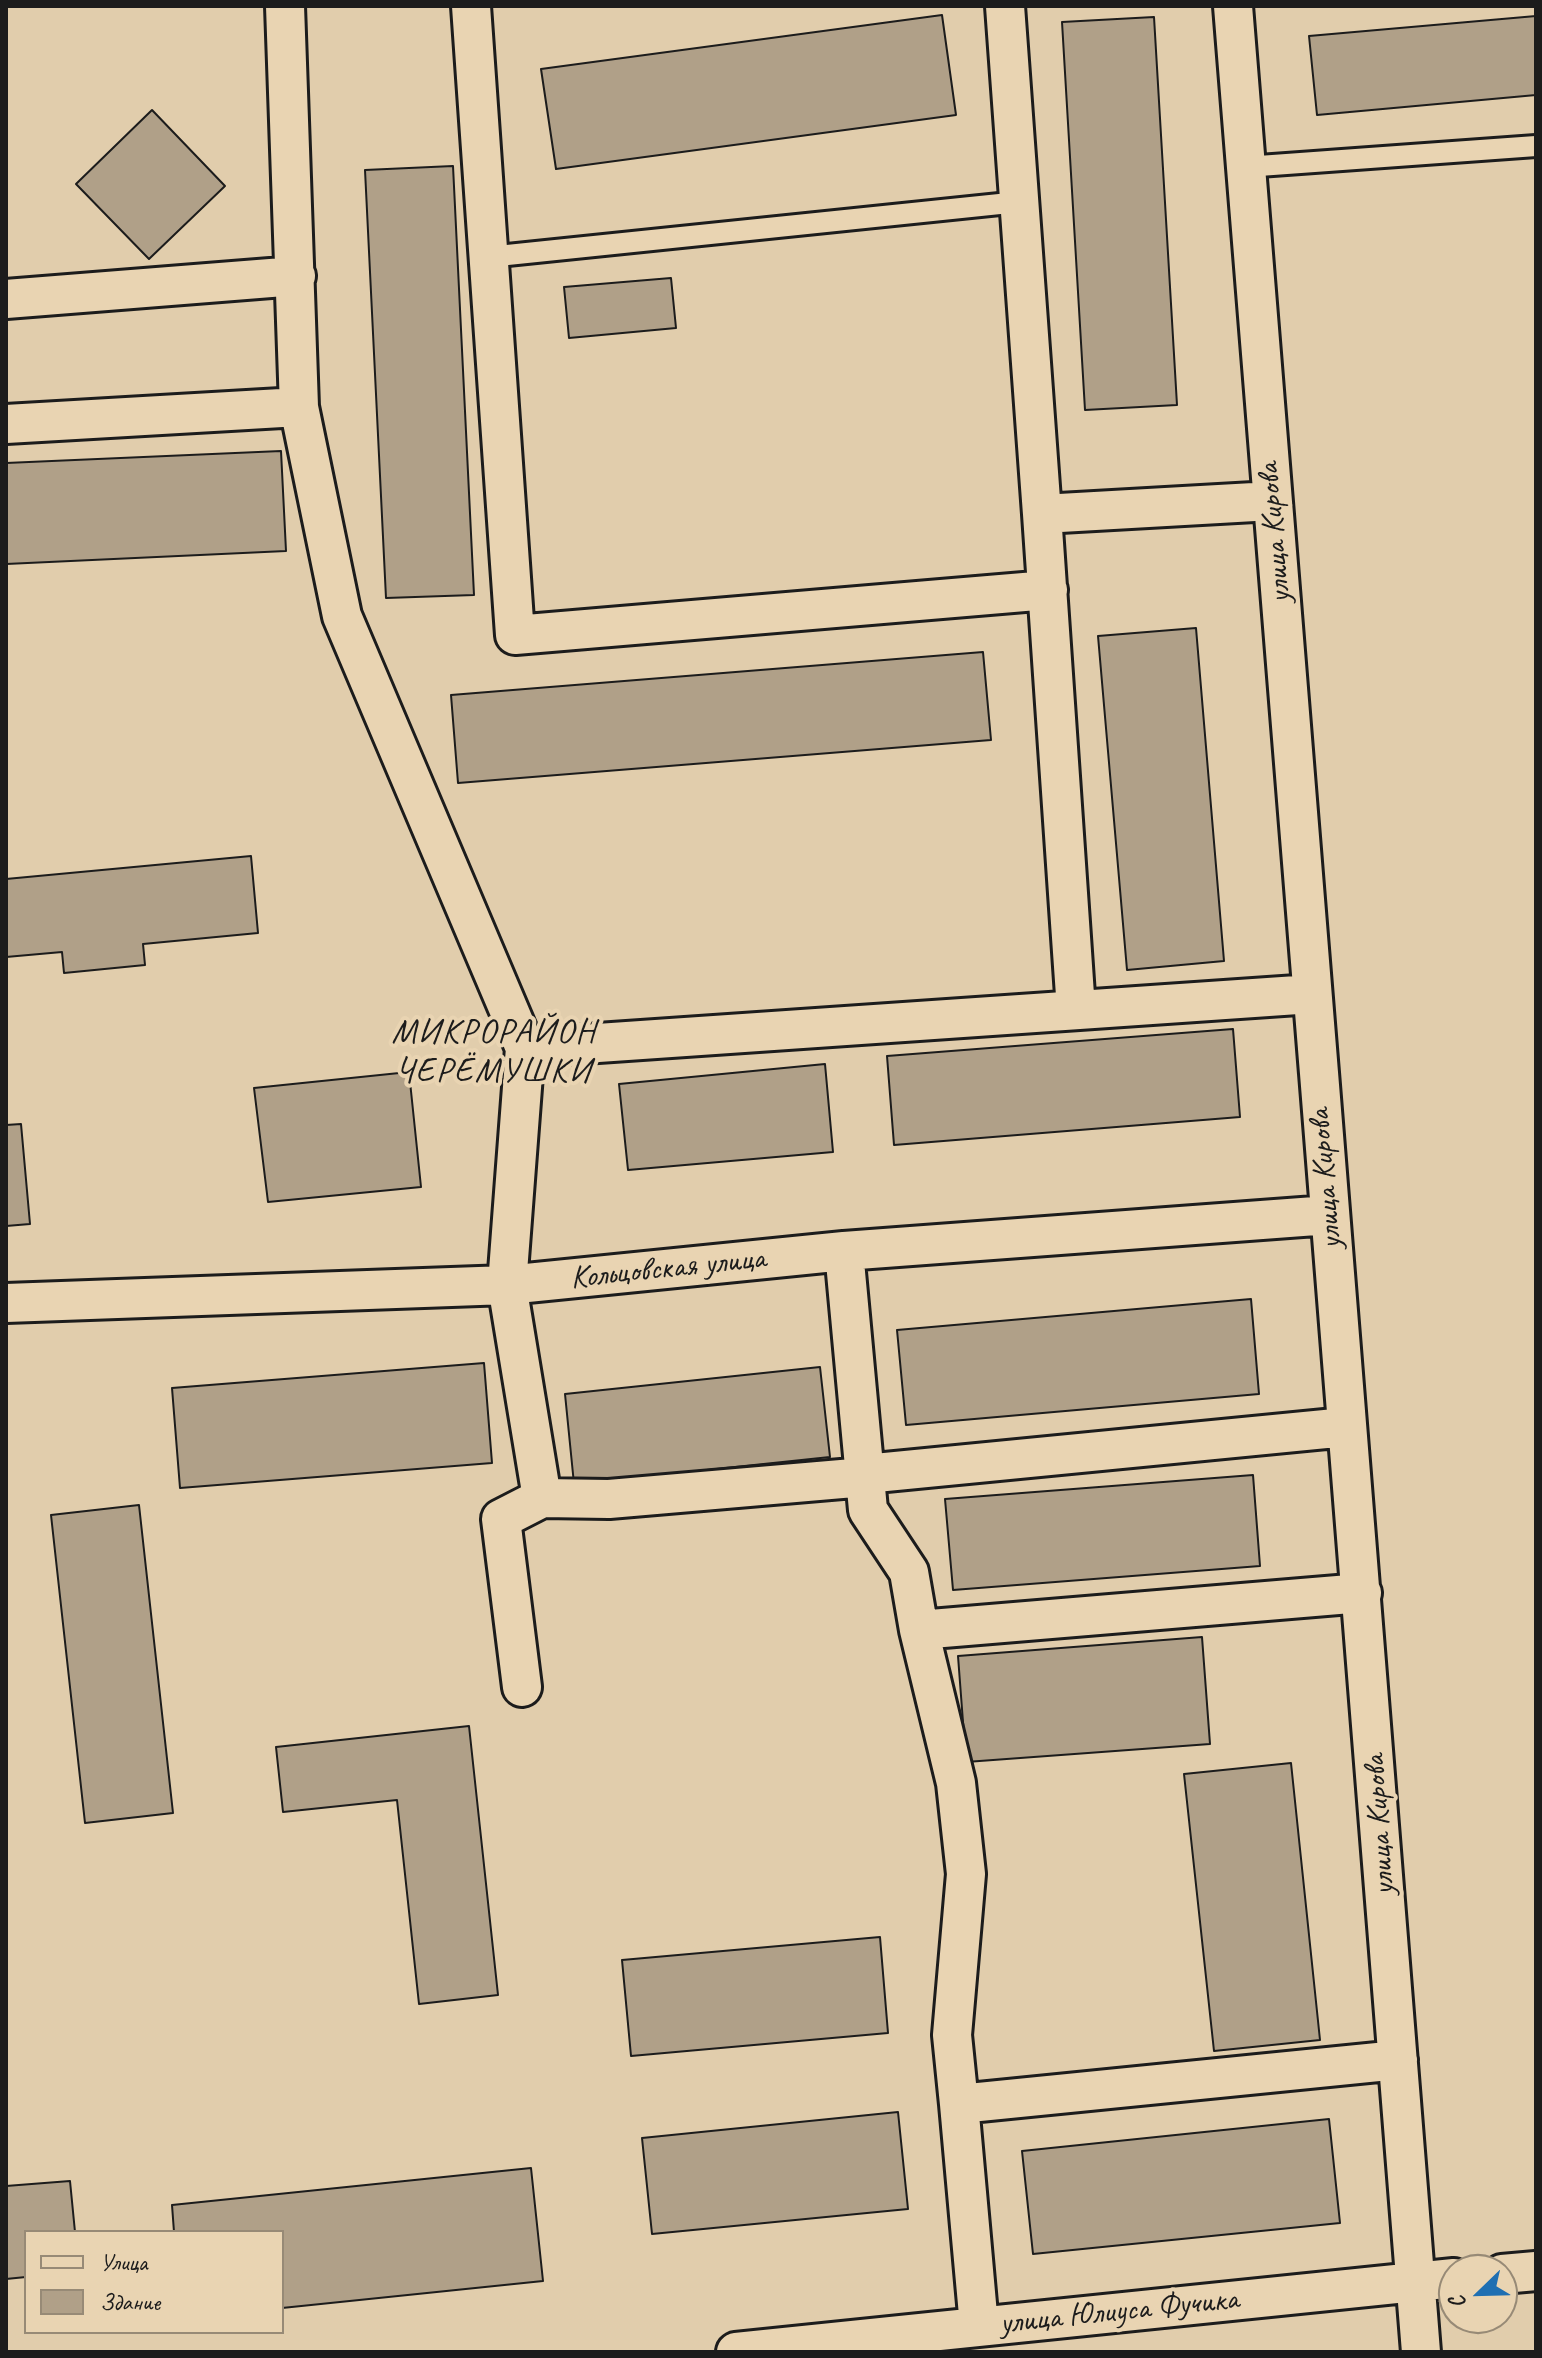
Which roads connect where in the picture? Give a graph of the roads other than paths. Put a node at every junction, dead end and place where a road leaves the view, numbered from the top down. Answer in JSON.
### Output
{"nodes":[{"id":1,"x":285,"y":6,"type":"edge"},
{"id":2,"x":471,"y":6,"type":"edge"},
{"id":3,"x":1005,"y":6,"type":"edge"},
{"id":4,"x":1233,"y":6,"type":"edge"},
{"id":5,"x":1536,"y":146,"type":"edge"},
{"id":6,"x":1245,"y":167,"type":"junction"},
{"id":7,"x":1019,"y":202,"type":"junction"},
{"id":8,"x":488,"y":257,"type":"junction"},
{"id":9,"x":296,"y":276,"type":"junction"},
{"id":10,"x":6,"y":299,"type":"edge"},
{"id":11,"x":299,"y":407,"type":"junction"},
{"id":12,"x":6,"y":424,"type":"edge"},
{"id":13,"x":1272,"y":501,"type":"junction"},
{"id":14,"x":1042,"y":514,"type":"junction"},
{"id":15,"x":1048,"y":590,"type":"junction"},
{"id":16,"x":1312,"y":994,"type":"junction"},
{"id":17,"x":1076,"y":1010,"type":"junction"},
{"id":18,"x":525,"y":1048,"type":"junction"},
{"id":19,"x":1329,"y":1215,"type":"junction"},
{"id":20,"x":844,"y":1251,"type":"junction"},
{"id":21,"x":507,"y":1285,"type":"junction"},
{"id":22,"x":6,"y":1303,"type":"edge"},
{"id":23,"x":1346,"y":1427,"type":"junction"},
{"id":24,"x":865,"y":1476,"type":"junction"},
{"id":25,"x":542,"y":1498,"type":"junction"},
{"id":26,"x":1362,"y":1593,"type":"junction"},
{"id":27,"x":919,"y":1630,"type":"junction"},
{"id":28,"x":522,"y":1687,"type":"dead end"},
{"id":29,"x":1398,"y":2060,"type":"junction"},
{"id":30,"x":959,"y":2104,"type":"junction"},
{"id":31,"x":1438,"y":2279,"type":"edge"},
{"id":32,"x":1415,"y":2281,"type":"junction"},
{"id":33,"x":979,"y":2326,"type":"junction"},
{"id":34,"x":736,"y":2352,"type":"edge"},
{"id":35,"x":1421,"y":2352,"type":"edge"}],
"edges":[{"from":1,"to":9,"type":"street"},
{"from":2,"to":8,"type":"street"},
{"from":3,"to":7,"type":"street"},
{"from":4,"to":6,"type":"street","name":"улица Кирова"},
{"from":5,"to":6,"type":"lane"},
{"from":6,"to":13,"type":"street","name":"улица Кирова"},
{"from":7,"to":8,"type":"lane"},
{"from":7,"to":14,"type":"street"},
{"from":8,"to":15,"type":"street"},
{"from":9,"to":10,"type":"street"},
{"from":9,"to":11,"type":"street"},
{"from":11,"to":12,"type":"street"},
{"from":11,"to":18,"type":"street"},
{"from":13,"to":14,"type":"street"},
{"from":13,"to":16,"type":"street","name":"улица Кирова"},
{"from":14,"to":15,"type":"street"},
{"from":15,"to":17,"type":"street"},
{"from":16,"to":17,"type":"street"},
{"from":16,"to":19,"type":"street","name":"улица Кирова"},
{"from":17,"to":18,"type":"street"},
{"from":18,"to":21,"type":"street"},
{"from":19,"to":20,"type":"street","name":"Кольцовская улица"},
{"from":19,"to":23,"type":"street","name":"улица Кирова"},
{"from":20,"to":21,"type":"street","name":"Кольцовская улица"},
{"from":20,"to":24,"type":"street"},
{"from":21,"to":22,"type":"street","name":"Кольцовская улица"},
{"from":21,"to":25,"type":"street"},
{"from":23,"to":24,"type":"street"},
{"from":23,"to":26,"type":"street","name":"улица Кирова"},
{"from":24,"to":25,"type":"street"},
{"from":24,"to":27,"type":"street"},
{"from":25,"to":28,"type":"street"},
{"from":26,"to":27,"type":"street"},
{"from":26,"to":29,"type":"street","name":"улица Кирова"},
{"from":27,"to":30,"type":"street"},
{"from":29,"to":30,"type":"street"},
{"from":29,"to":32,"type":"street","name":"улица Кирова"},
{"from":30,"to":33,"type":"street"},
{"from":31,"to":32,"type":"street","name":"улица Юлиуса Фучика"},
{"from":32,"to":33,"type":"street","name":"улица Юлиуса Фучика"},
{"from":32,"to":35,"type":"street","name":"улица Кирова"},
{"from":33,"to":34,"type":"street","name":"улица Юлиуса Фучика"}]}
